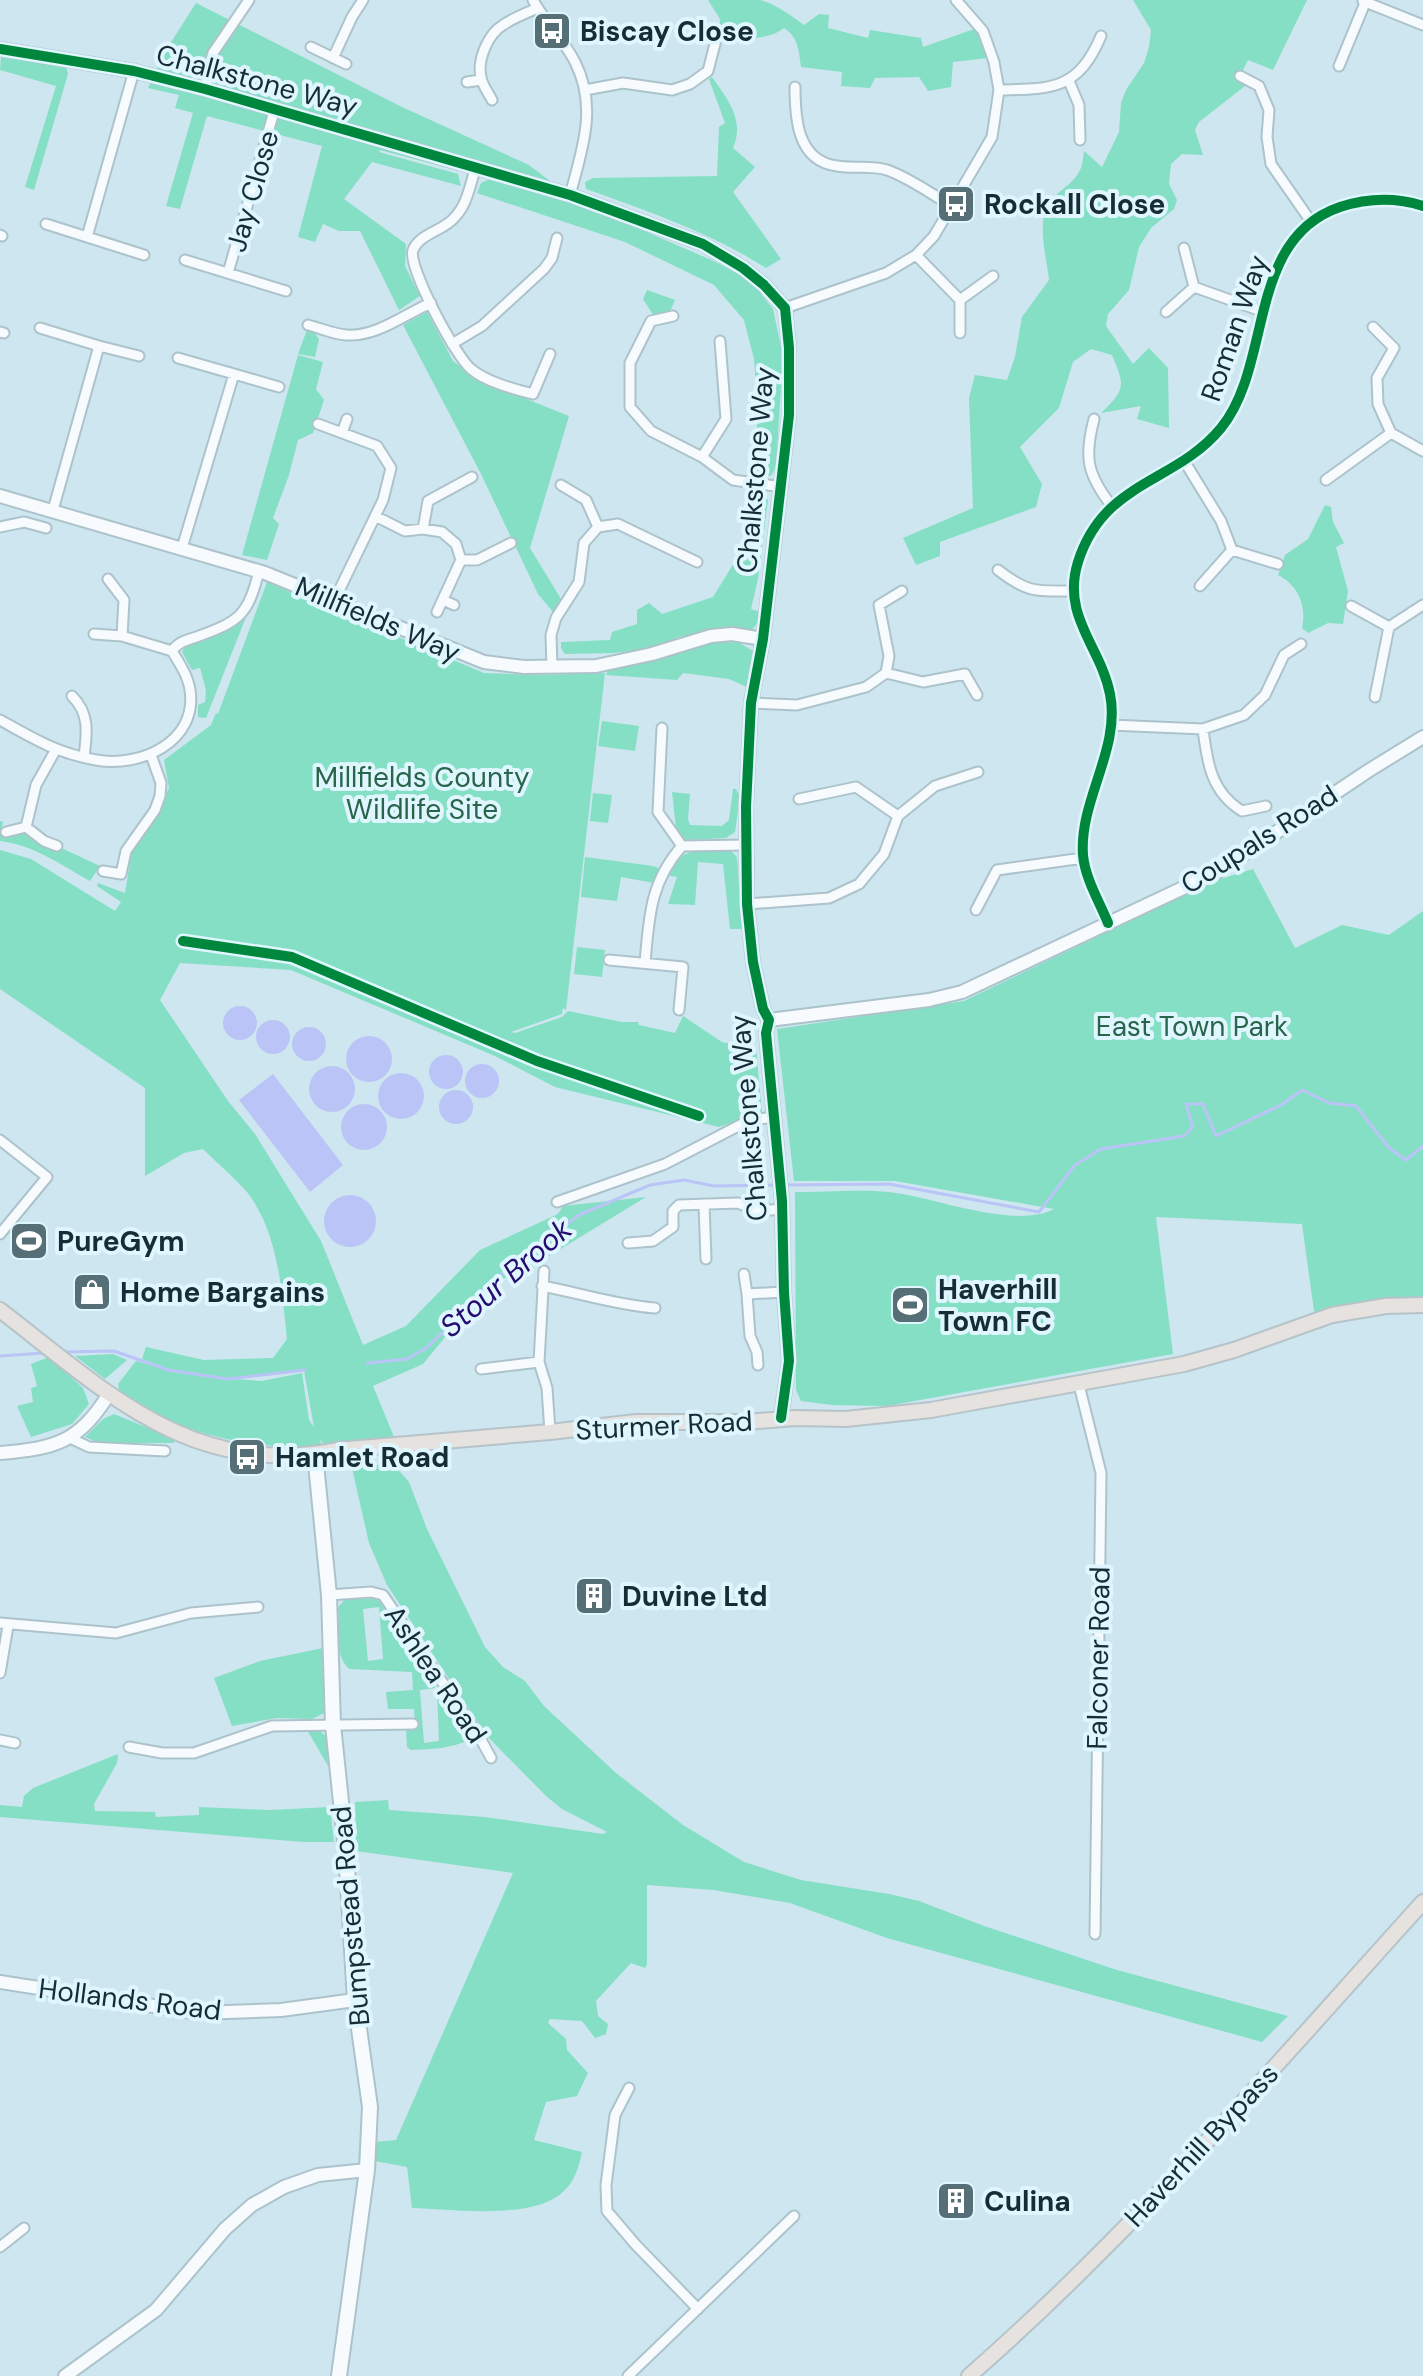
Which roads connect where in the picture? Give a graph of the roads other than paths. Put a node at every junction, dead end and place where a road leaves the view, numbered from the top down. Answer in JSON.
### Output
{"nodes":[{"id":1,"x":249,"y":0,"type":"edge"},
{"id":2,"x":363,"y":0,"type":"edge"},
{"id":3,"x":956,"y":0,"type":"edge"},
{"id":4,"x":1363,"y":1,"type":"edge"},
{"id":5,"x":536,"y":4,"type":"edge"},
{"id":6,"x":1423,"y":25,"type":"edge"},
{"id":7,"x":717,"y":36,"type":"dead end"},
{"id":8,"x":1101,"y":36,"type":"dead end"},
{"id":9,"x":311,"y":47,"type":"dead end"},
{"id":10,"x":0,"y":49,"type":"edge"},
{"id":11,"x":333,"y":58,"type":"junction"},
{"id":12,"x":346,"y":64,"type":"dead end"},
{"id":13,"x":1339,"y":66,"type":"dead end"},
{"id":14,"x":134,"y":71,"type":"junction"},
{"id":15,"x":1240,"y":76,"type":"dead end"},
{"id":16,"x":481,"y":80,"type":"junction"},
{"id":17,"x":1069,"y":81,"type":"junction"},
{"id":18,"x":467,"y":82,"type":"dead end"},
{"id":19,"x":795,"y":87,"type":"dead end"},
{"id":20,"x":205,"y":89,"type":"junction"},
{"id":21,"x":585,"y":90,"type":"junction"},
{"id":22,"x":999,"y":90,"type":"junction"},
{"id":23,"x":492,"y":100,"type":"dead end"},
{"id":24,"x":275,"y":108,"type":"junction"},
{"id":25,"x":1080,"y":140,"type":"dead end"},
{"id":26,"x":476,"y":167,"type":"junction"},
{"id":27,"x":570,"y":195,"type":"junction"},
{"id":28,"x":952,"y":206,"type":"junction"},
{"id":29,"x":1423,"y":206,"type":"edge"},
{"id":30,"x":1312,"y":223,"type":"junction"},
{"id":31,"x":46,"y":224,"type":"dead end"},
{"id":32,"x":87,"y":237,"type":"junction"},
{"id":33,"x":557,"y":238,"type":"dead end"},
{"id":34,"x":1184,"y":248,"type":"dead end"},
{"id":35,"x":144,"y":255,"type":"dead end"},
{"id":36,"x":916,"y":255,"type":"junction"},
{"id":37,"x":185,"y":260,"type":"dead end"},
{"id":38,"x":228,"y":273,"type":"junction"},
{"id":39,"x":993,"y":276,"type":"dead end"},
{"id":40,"x":1194,"y":287,"type":"junction"},
{"id":41,"x":286,"y":291,"type":"dead end"},
{"id":42,"x":960,"y":300,"type":"junction"},
{"id":43,"x":431,"y":303,"type":"junction"},
{"id":44,"x":785,"y":308,"type":"junction"},
{"id":45,"x":1166,"y":312,"type":"dead end"},
{"id":46,"x":1264,"y":312,"type":"junction"},
{"id":47,"x":673,"y":316,"type":"dead end"},
{"id":48,"x":308,"y":325,"type":"dead end"},
{"id":49,"x":1373,"y":327,"type":"dead end"},
{"id":50,"x":40,"y":328,"type":"dead end"},
{"id":51,"x":960,"y":333,"type":"dead end"},
{"id":52,"x":720,"y":341,"type":"dead end"},
{"id":53,"x":452,"y":344,"type":"junction"},
{"id":54,"x":99,"y":346,"type":"junction"},
{"id":55,"x":550,"y":354,"type":"dead end"},
{"id":56,"x":139,"y":356,"type":"dead end"},
{"id":57,"x":178,"y":358,"type":"dead end"},
{"id":58,"x":234,"y":374,"type":"junction"},
{"id":59,"x":279,"y":387,"type":"dead end"},
{"id":60,"x":347,"y":419,"type":"dead end"},
{"id":61,"x":1094,"y":419,"type":"dead end"},
{"id":62,"x":318,"y":424,"type":"dead end"},
{"id":63,"x":342,"y":433,"type":"junction"},
{"id":64,"x":1391,"y":433,"type":"junction"},
{"id":65,"x":1423,"y":451,"type":"edge"},
{"id":66,"x":702,"y":457,"type":"junction"},
{"id":67,"x":1183,"y":459,"type":"junction"},
{"id":68,"x":472,"y":477,"type":"dead end"},
{"id":69,"x":1326,"y":480,"type":"dead end"},
{"id":70,"x":561,"y":485,"type":"dead end"},
{"id":71,"x":782,"y":487,"type":"junction"},
{"id":72,"x":0,"y":496,"type":"edge"},
{"id":73,"x":1111,"y":505,"type":"junction"},
{"id":74,"x":53,"y":510,"type":"junction"},
{"id":75,"x":375,"y":516,"type":"junction"},
{"id":76,"x":0,"y":527,"type":"edge"},
{"id":77,"x":598,"y":527,"type":"junction"},
{"id":78,"x":46,"y":528,"type":"dead end"},
{"id":79,"x":423,"y":529,"type":"junction"},
{"id":80,"x":511,"y":543,"type":"dead end"},
{"id":81,"x":182,"y":548,"type":"junction"},
{"id":82,"x":1232,"y":550,"type":"junction"},
{"id":83,"x":461,"y":560,"type":"junction"},
{"id":84,"x":697,"y":562,"type":"dead end"},
{"id":85,"x":1278,"y":564,"type":"dead end"},
{"id":86,"x":998,"y":570,"type":"dead end"},
{"id":87,"x":259,"y":571,"type":"junction"},
{"id":88,"x":108,"y":579,"type":"dead end"},
{"id":89,"x":1200,"y":586,"type":"dead end"},
{"id":90,"x":902,"y":591,"type":"dead end"},
{"id":91,"x":1074,"y":591,"type":"junction"},
{"id":92,"x":443,"y":600,"type":"junction"},
{"id":93,"x":334,"y":601,"type":"junction"},
{"id":94,"x":454,"y":605,"type":"dead end"},
{"id":95,"x":1423,"y":605,"type":"edge"},
{"id":96,"x":1351,"y":606,"type":"dead end"},
{"id":97,"x":437,"y":612,"type":"dead end"},
{"id":98,"x":1389,"y":627,"type":"junction"},
{"id":99,"x":94,"y":634,"type":"dead end"},
{"id":100,"x":122,"y":636,"type":"junction"},
{"id":101,"x":763,"y":639,"type":"junction"},
{"id":102,"x":1301,"y":644,"type":"dead end"},
{"id":103,"x":172,"y":651,"type":"junction"},
{"id":104,"x":552,"y":667,"type":"junction"},
{"id":105,"x":886,"y":673,"type":"junction"},
{"id":106,"x":977,"y":695,"type":"dead end"},
{"id":107,"x":72,"y":696,"type":"dead end"},
{"id":108,"x":1375,"y":697,"type":"dead end"},
{"id":109,"x":751,"y":703,"type":"junction"},
{"id":110,"x":0,"y":720,"type":"edge"},
{"id":111,"x":1110,"y":725,"type":"junction"},
{"id":112,"x":662,"y":728,"type":"dead end"},
{"id":113,"x":1203,"y":729,"type":"junction"},
{"id":114,"x":1423,"y":737,"type":"edge"},
{"id":115,"x":55,"y":751,"type":"junction"},
{"id":116,"x":151,"y":755,"type":"junction"},
{"id":117,"x":84,"y":757,"type":"junction"},
{"id":118,"x":978,"y":772,"type":"dead end"},
{"id":119,"x":799,"y":799,"type":"dead end"},
{"id":120,"x":1266,"y":806,"type":"dead end"},
{"id":121,"x":898,"y":816,"type":"junction"},
{"id":122,"x":26,"y":827,"type":"junction"},
{"id":123,"x":6,"y":832,"type":"dead end"},
{"id":124,"x":746,"y":845,"type":"junction"},
{"id":125,"x":57,"y":846,"type":"dead end"},
{"id":126,"x":682,"y":846,"type":"junction"},
{"id":127,"x":1083,"y":858,"type":"junction"},
{"id":128,"x":103,"y":871,"type":"dead end"},
{"id":129,"x":747,"y":904,"type":"junction"},
{"id":130,"x":976,"y":910,"type":"dead end"},
{"id":131,"x":1108,"y":923,"type":"junction"},
{"id":132,"x":609,"y":960,"type":"dead end"},
{"id":133,"x":645,"y":963,"type":"junction"},
{"id":134,"x":679,"y":1010,"type":"dead end"},
{"id":135,"x":769,"y":1020,"type":"junction"},
{"id":136,"x":775,"y":1116,"type":"junction"},
{"id":137,"x":0,"y":1140,"type":"edge"},
{"id":138,"x":557,"y":1202,"type":"dead end"},
{"id":139,"x":704,"y":1204,"type":"junction"},
{"id":140,"x":782,"y":1205,"type":"junction"},
{"id":141,"x":0,"y":1234,"type":"edge"},
{"id":142,"x":628,"y":1243,"type":"dead end"},
{"id":143,"x":706,"y":1259,"type":"dead end"},
{"id":144,"x":544,"y":1271,"type":"dead end"},
{"id":145,"x":744,"y":1274,"type":"dead end"},
{"id":146,"x":542,"y":1286,"type":"junction"},
{"id":147,"x":784,"y":1292,"type":"junction"},
{"id":148,"x":747,"y":1294,"type":"junction"},
{"id":149,"x":1423,"y":1305,"type":"edge"},
{"id":150,"x":655,"y":1308,"type":"dead end"},
{"id":151,"x":0,"y":1310,"type":"edge"},
{"id":152,"x":539,"y":1362,"type":"junction"},
{"id":153,"x":758,"y":1365,"type":"dead end"},
{"id":154,"x":481,"y":1369,"type":"dead end"},
{"id":155,"x":1079,"y":1385,"type":"junction"},
{"id":156,"x":109,"y":1394,"type":"junction"},
{"id":157,"x":781,"y":1418,"type":"junction"},
{"id":158,"x":550,"y":1432,"type":"junction"},
{"id":159,"x":70,"y":1438,"type":"junction"},
{"id":160,"x":165,"y":1451,"type":"dead end"},
{"id":161,"x":0,"y":1453,"type":"edge"},
{"id":162,"x":315,"y":1454,"type":"junction"},
{"id":163,"x":329,"y":1595,"type":"junction"},
{"id":164,"x":258,"y":1607,"type":"dead end"},
{"id":165,"x":4,"y":1624,"type":"edge"},
{"id":166,"x":0,"y":1673,"type":"edge"},
{"id":167,"x":413,"y":1724,"type":"dead end"},
{"id":168,"x":333,"y":1725,"type":"junction"},
{"id":169,"x":0,"y":1740,"type":"edge"},
{"id":170,"x":15,"y":1743,"type":"dead end"},
{"id":171,"x":129,"y":1747,"type":"dead end"},
{"id":172,"x":491,"y":1758,"type":"dead end"},
{"id":173,"x":1423,"y":1902,"type":"edge"},
{"id":174,"x":1095,"y":1934,"type":"dead end"},
{"id":175,"x":0,"y":1982,"type":"edge"},
{"id":176,"x":355,"y":2000,"type":"junction"},
{"id":177,"x":629,"y":2088,"type":"dead end"},
{"id":178,"x":367,"y":2170,"type":"junction"},
{"id":179,"x":794,"y":2216,"type":"dead end"},
{"id":180,"x":24,"y":2228,"type":"dead end"},
{"id":181,"x":0,"y":2247,"type":"edge"},
{"id":182,"x":698,"y":2309,"type":"junction"},
{"id":183,"x":65,"y":2376,"type":"edge"},
{"id":184,"x":339,"y":2376,"type":"edge"},
{"id":185,"x":628,"y":2376,"type":"edge"},
{"id":186,"x":969,"y":2376,"type":"edge"}],
"edges":[{"from":1,"to":20,"type":"street"},
{"from":2,"to":11,"type":"street"},
{"from":3,"to":22,"type":"street"},
{"from":4,"to":6,"type":"street"},
{"from":4,"to":13,"type":"street"},
{"from":5,"to":16,"type":"street"},
{"from":5,"to":21,"type":"street"},
{"from":7,"to":21,"type":"street"},
{"from":8,"to":17,"type":"street"},
{"from":9,"to":11,"type":"street"},
{"from":10,"to":14,"type":"street","name":"Chalkstone Way"},
{"from":11,"to":12,"type":"street"},
{"from":14,"to":20,"type":"street","name":"Chalkstone Way"},
{"from":14,"to":32,"type":"street"},
{"from":15,"to":30,"type":"street"},
{"from":16,"to":18,"type":"street"},
{"from":16,"to":23,"type":"street"},
{"from":17,"to":22,"type":"street"},
{"from":17,"to":25,"type":"street"},
{"from":19,"to":28,"type":"street"},
{"from":20,"to":24,"type":"street","name":"Chalkstone Way"},
{"from":21,"to":27,"type":"street"},
{"from":22,"to":28,"type":"street"},
{"from":24,"to":26,"type":"street","name":"Chalkstone Way"},
{"from":24,"to":38,"type":"street","name":"Jay Close"},
{"from":26,"to":27,"type":"street","name":"Chalkstone Way"},
{"from":26,"to":43,"type":"street"},
{"from":27,"to":44,"type":"street","name":"Chalkstone Way"},
{"from":28,"to":36,"type":"street"},
{"from":29,"to":30,"type":"street","name":"Roman Way"},
{"from":30,"to":46,"type":"street","name":"Roman Way"},
{"from":31,"to":32,"type":"street"},
{"from":32,"to":35,"type":"street"},
{"from":33,"to":53,"type":"street"},
{"from":34,"to":40,"type":"street"},
{"from":36,"to":42,"type":"street"},
{"from":36,"to":44,"type":"street"},
{"from":37,"to":38,"type":"street","name":"Jay Close"},
{"from":38,"to":41,"type":"street","name":"Jay Close"},
{"from":39,"to":42,"type":"street"},
{"from":40,"to":45,"type":"street"},
{"from":40,"to":46,"type":"street"},
{"from":42,"to":51,"type":"street"},
{"from":43,"to":48,"type":"street"},
{"from":43,"to":53,"type":"street"},
{"from":44,"to":71,"type":"street","name":"Chalkstone Way"},
{"from":46,"to":67,"type":"street","name":"Roman Way"},
{"from":47,"to":66,"type":"street"},
{"from":49,"to":64,"type":"street"},
{"from":50,"to":54,"type":"street"},
{"from":52,"to":66,"type":"street"},
{"from":53,"to":55,"type":"street"},
{"from":54,"to":56,"type":"street"},
{"from":54,"to":74,"type":"street"},
{"from":57,"to":58,"type":"street"},
{"from":58,"to":59,"type":"street"},
{"from":58,"to":81,"type":"street"},
{"from":60,"to":63,"type":"street"},
{"from":61,"to":73,"type":"street"},
{"from":62,"to":63,"type":"street"},
{"from":63,"to":75,"type":"street"},
{"from":64,"to":65,"type":"street"},
{"from":64,"to":69,"type":"street"},
{"from":66,"to":71,"type":"street"},
{"from":67,"to":73,"type":"street","name":"Roman Way"},
{"from":67,"to":82,"type":"street"},
{"from":68,"to":79,"type":"street"},
{"from":70,"to":77,"type":"street"},
{"from":71,"to":101,"type":"street","name":"Chalkstone Way"},
{"from":72,"to":74,"type":"street","name":"Millfields Way"},
{"from":73,"to":91,"type":"street","name":"Roman Way"},
{"from":74,"to":81,"type":"street","name":"Millfields Way"},
{"from":75,"to":79,"type":"street"},
{"from":75,"to":93,"type":"street"},
{"from":76,"to":78,"type":"street"},
{"from":77,"to":84,"type":"street"},
{"from":77,"to":104,"type":"street"},
{"from":79,"to":83,"type":"street"},
{"from":80,"to":83,"type":"street"},
{"from":81,"to":87,"type":"street","name":"Millfields Way"},
{"from":82,"to":85,"type":"street"},
{"from":82,"to":89,"type":"street"},
{"from":83,"to":92,"type":"street"},
{"from":86,"to":91,"type":"street"},
{"from":87,"to":93,"type":"street","name":"Millfields Way"},
{"from":87,"to":103,"type":"street"},
{"from":88,"to":100,"type":"street"},
{"from":90,"to":105,"type":"street"},
{"from":91,"to":111,"type":"street","name":"Roman Way"},
{"from":92,"to":94,"type":"street"},
{"from":92,"to":97,"type":"street"},
{"from":93,"to":104,"type":"street","name":"Millfields Way"},
{"from":95,"to":98,"type":"street"},
{"from":96,"to":98,"type":"street"},
{"from":98,"to":108,"type":"street"},
{"from":99,"to":100,"type":"street"},
{"from":100,"to":103,"type":"street"},
{"from":101,"to":104,"type":"street","name":"Millfields Way"},
{"from":101,"to":109,"type":"street","name":"Chalkstone Way"},
{"from":102,"to":113,"type":"street"},
{"from":103,"to":116,"type":"street"},
{"from":105,"to":106,"type":"street"},
{"from":105,"to":109,"type":"street"},
{"from":107,"to":117,"type":"street"},
{"from":109,"to":124,"type":"street","name":"Chalkstone Way"},
{"from":110,"to":115,"type":"street"},
{"from":111,"to":113,"type":"street"},
{"from":111,"to":127,"type":"street","name":"Roman Way"},
{"from":112,"to":126,"type":"street"},
{"from":113,"to":120,"type":"street"},
{"from":114,"to":131,"type":"street","name":"Coupals Road"},
{"from":115,"to":117,"type":"street"},
{"from":115,"to":122,"type":"street"},
{"from":116,"to":117,"type":"street"},
{"from":116,"to":128,"type":"street"},
{"from":118,"to":121,"type":"street"},
{"from":119,"to":121,"type":"street"},
{"from":121,"to":129,"type":"street"},
{"from":122,"to":123,"type":"street"},
{"from":122,"to":125,"type":"street"},
{"from":124,"to":126,"type":"street"},
{"from":124,"to":129,"type":"street","name":"Chalkstone Way"},
{"from":126,"to":133,"type":"street"},
{"from":127,"to":130,"type":"street"},
{"from":127,"to":131,"type":"street","name":"Roman Way"},
{"from":129,"to":135,"type":"street","name":"Chalkstone Way"},
{"from":131,"to":135,"type":"street","name":"Coupals Road"},
{"from":132,"to":133,"type":"street"},
{"from":133,"to":134,"type":"street"},
{"from":135,"to":136,"type":"street","name":"Chalkstone Way"},
{"from":136,"to":138,"type":"street"},
{"from":136,"to":140,"type":"street","name":"Chalkstone Way"},
{"from":137,"to":141,"type":"street"},
{"from":139,"to":140,"type":"street"},
{"from":139,"to":142,"type":"street"},
{"from":139,"to":143,"type":"street"},
{"from":140,"to":147,"type":"street","name":"Chalkstone Way"},
{"from":144,"to":146,"type":"street"},
{"from":145,"to":148,"type":"street"},
{"from":146,"to":150,"type":"street"},
{"from":146,"to":152,"type":"street"},
{"from":147,"to":148,"type":"street"},
{"from":147,"to":157,"type":"street","name":"Chalkstone Way"},
{"from":148,"to":153,"type":"street"},
{"from":149,"to":155,"type":"main road","name":"Sturmer Road"},
{"from":151,"to":156,"type":"main road","name":"Sturmer Road"},
{"from":152,"to":154,"type":"street"},
{"from":152,"to":158,"type":"street"},
{"from":155,"to":157,"type":"main road","name":"Sturmer Road"},
{"from":155,"to":174,"type":"street","name":"Falconer Road"},
{"from":156,"to":159,"type":"street"},
{"from":156,"to":162,"type":"main road","name":"Sturmer Road"},
{"from":157,"to":158,"type":"main road","name":"Sturmer Road"},
{"from":158,"to":162,"type":"main road","name":"Sturmer Road"},
{"from":159,"to":160,"type":"street"},
{"from":159,"to":161,"type":"street"},
{"from":162,"to":163,"type":"main road","name":"Bumpstead Road"},
{"from":163,"to":168,"type":"main road","name":"Bumpstead Road"},
{"from":163,"to":172,"type":"street","name":"Ashlea Road"},
{"from":164,"to":165,"type":"street"},
{"from":165,"to":166,"type":"street"},
{"from":167,"to":168,"type":"street"},
{"from":168,"to":171,"type":"street"},
{"from":168,"to":176,"type":"main road","name":"Bumpstead Road"},
{"from":169,"to":170,"type":"street"},
{"from":173,"to":186,"type":"main road","name":"Haverhill Bypass"},
{"from":175,"to":176,"type":"street","name":"Hollands Road"},
{"from":176,"to":178,"type":"main road","name":"Bumpstead Road"},
{"from":177,"to":182,"type":"street"},
{"from":178,"to":183,"type":"street"},
{"from":178,"to":184,"type":"main road","name":"Bumpstead Road"},
{"from":179,"to":182,"type":"street"},
{"from":180,"to":181,"type":"street"},
{"from":182,"to":185,"type":"street"}]}
